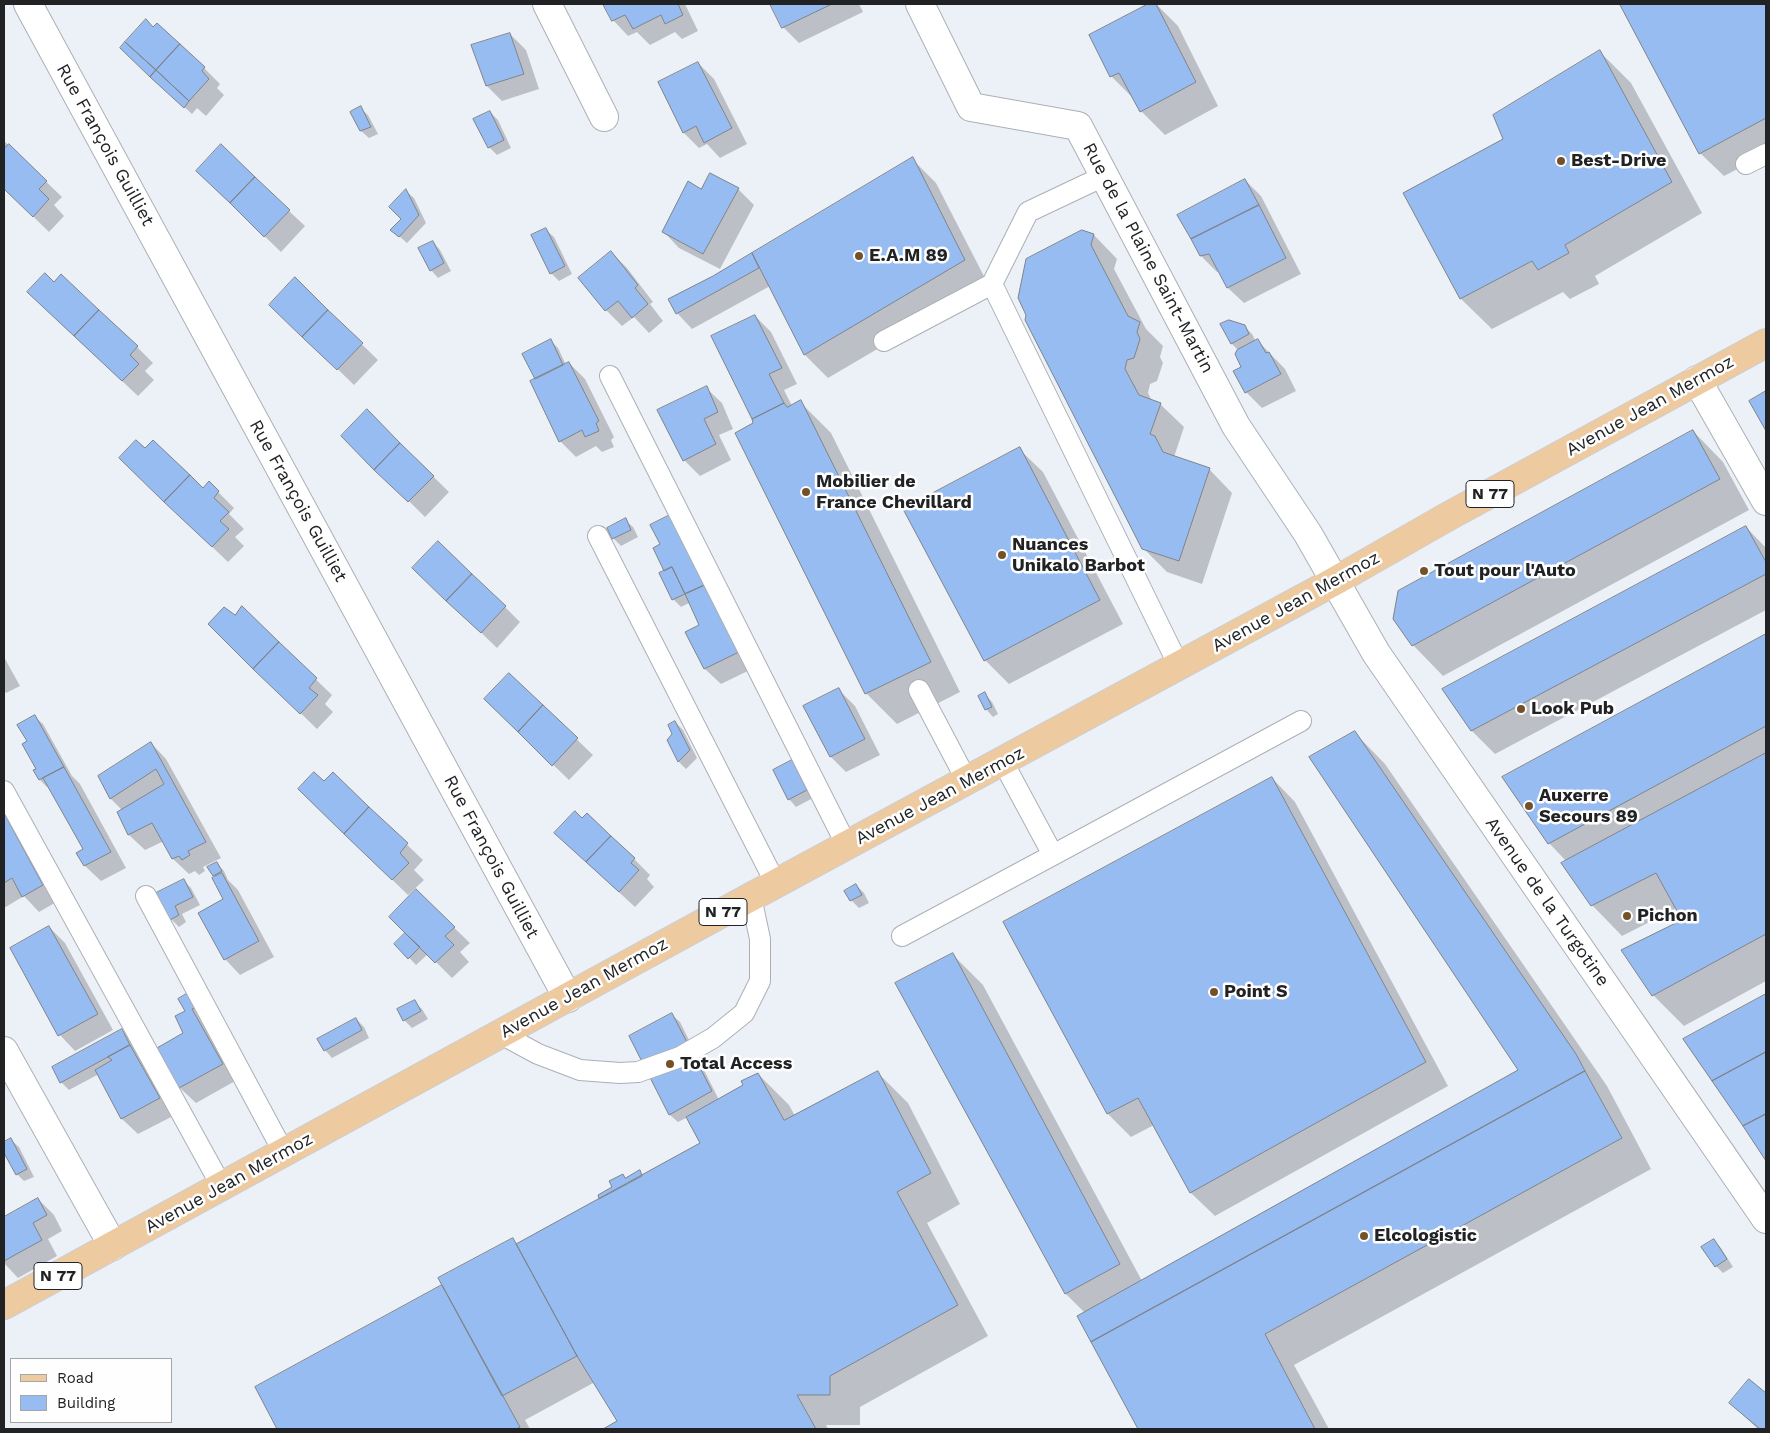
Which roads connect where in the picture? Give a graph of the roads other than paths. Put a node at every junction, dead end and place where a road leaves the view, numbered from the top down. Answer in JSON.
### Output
{"nodes":[{"id":1,"x":28,"y":4,"type":"edge"},
{"id":2,"x":547,"y":4,"type":"edge"},
{"id":3,"x":920,"y":4,"type":"edge"},
{"id":4,"x":604,"y":117,"type":"dead end"},
{"id":5,"x":1766,"y":154,"type":"edge"},
{"id":6,"x":1746,"y":164,"type":"dead end"},
{"id":7,"x":1104,"y":176,"type":"junction"},
{"id":8,"x":992,"y":284,"type":"junction"},
{"id":9,"x":884,"y":341,"type":"dead end"},
{"id":10,"x":1766,"y":343,"type":"edge"},
{"id":11,"x":610,"y":376,"type":"dead end"},
{"id":12,"x":1698,"y":380,"type":"junction"},
{"id":13,"x":1766,"y":501,"type":"edge"},
{"id":14,"x":598,"y":536,"type":"dead end"},
{"id":15,"x":1335,"y":581,"type":"junction"},
{"id":16,"x":1179,"y":666,"type":"junction"},
{"id":17,"x":919,"y":690,"type":"dead end"},
{"id":18,"x":1302,"y":721,"type":"dead end"},
{"id":19,"x":1003,"y":762,"type":"junction"},
{"id":20,"x":967,"y":782,"type":"junction"},
{"id":21,"x":4,"y":791,"type":"edge"},
{"id":22,"x":847,"y":846,"type":"junction"},
{"id":23,"x":1052,"y":855,"type":"junction"},
{"id":24,"x":776,"y":884,"type":"junction"},
{"id":25,"x":146,"y":896,"type":"dead end"},
{"id":26,"x":751,"y":897,"type":"junction"},
{"id":27,"x":902,"y":936,"type":"dead end"},
{"id":28,"x":568,"y":998,"type":"junction"},
{"id":29,"x":501,"y":1034,"type":"junction"},
{"id":30,"x":4,"y":1051,"type":"edge"},
{"id":31,"x":284,"y":1153,"type":"junction"},
{"id":32,"x":222,"y":1187,"type":"junction"},
{"id":33,"x":1766,"y":1219,"type":"edge"},
{"id":34,"x":113,"y":1246,"type":"junction"},
{"id":35,"x":4,"y":1305,"type":"edge"}],
"edges":[{"from":1,"to":28,"type":"street","name":"Rue François Guilliet"},
{"from":2,"to":4,"type":"street"},
{"from":3,"to":7,"type":"street","name":"Rue de la Plaine Saint-Martin"},
{"from":5,"to":6,"type":"lane"},
{"from":7,"to":8,"type":"lane"},
{"from":7,"to":15,"type":"street","name":"Rue de la Plaine Saint-Martin"},
{"from":8,"to":9,"type":"lane"},
{"from":8,"to":16,"type":"lane"},
{"from":10,"to":12,"type":"main road","name":"Avenue Jean Mermoz","number":"N 77"},
{"from":11,"to":22,"type":"lane"},
{"from":12,"to":13,"type":"street"},
{"from":12,"to":15,"type":"main road","name":"Avenue Jean Mermoz","number":"N 77"},
{"from":14,"to":24,"type":"lane"},
{"from":15,"to":16,"type":"main road","name":"Avenue Jean Mermoz","number":"N 77"},
{"from":15,"to":33,"type":"street","name":"Avenue de la Turgotine"},
{"from":16,"to":19,"type":"main road","name":"Avenue Jean Mermoz","number":"N 77"},
{"from":17,"to":20,"type":"lane"},
{"from":18,"to":23,"type":"lane"},
{"from":19,"to":20,"type":"main road","name":"Avenue Jean Mermoz","number":"N 77"},
{"from":19,"to":23,"type":"lane"},
{"from":20,"to":22,"type":"main road","name":"Avenue Jean Mermoz","number":"N 77"},
{"from":21,"to":32,"type":"lane"},
{"from":22,"to":24,"type":"main road","name":"Avenue Jean Mermoz","number":"N 77"},
{"from":23,"to":27,"type":"lane"},
{"from":24,"to":26,"type":"main road","name":"Avenue Jean Mermoz","number":"N 77"},
{"from":25,"to":31,"type":"lane"},
{"from":26,"to":28,"type":"main road","name":"Avenue Jean Mermoz","number":"N 77"},
{"from":26,"to":29,"type":"lane"},
{"from":28,"to":29,"type":"main road","name":"Avenue Jean Mermoz","number":"N 77"},
{"from":29,"to":31,"type":"main road","name":"Avenue Jean Mermoz","number":"N 77"},
{"from":30,"to":34,"type":"street"},
{"from":31,"to":32,"type":"main road","name":"Avenue Jean Mermoz","number":"N 77"},
{"from":32,"to":34,"type":"main road","name":"Avenue Jean Mermoz","number":"N 77"},
{"from":34,"to":35,"type":"main road","number":"N 77"}]}
